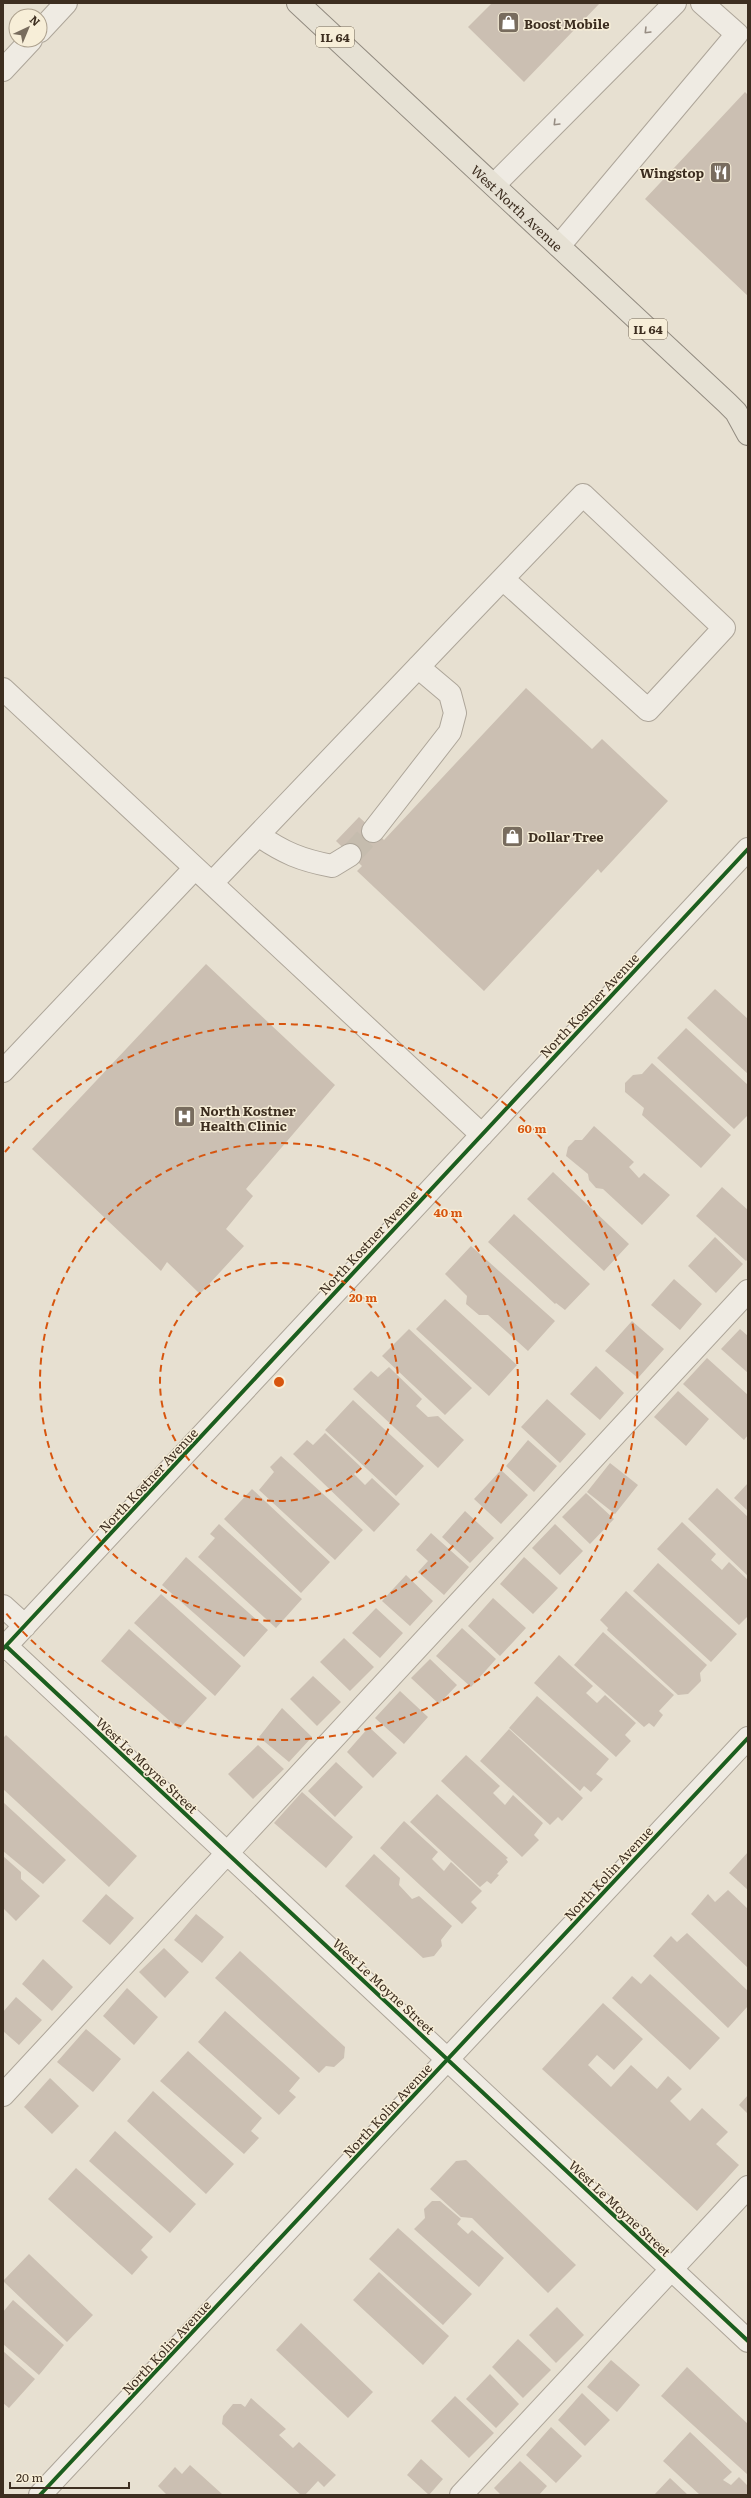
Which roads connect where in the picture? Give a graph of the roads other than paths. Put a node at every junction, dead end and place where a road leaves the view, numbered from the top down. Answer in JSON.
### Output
{"nodes":[{"id":1,"x":66,"y":3,"type":"edge"},
{"id":2,"x":298,"y":3,"type":"edge"},
{"id":3,"x":675,"y":3,"type":"edge"},
{"id":4,"x":702,"y":3,"type":"edge"},
{"id":5,"x":48,"y":22,"type":"edge"},
{"id":6,"x":24,"y":48,"type":"edge"},
{"id":7,"x":3,"y":70,"type":"edge"},
{"id":8,"x":494,"y":185,"type":"junction"},
{"id":9,"x":559,"y":246,"type":"junction"},
{"id":10,"x":742,"y":414,"type":"edge"},
{"id":11,"x":748,"y":434,"type":"edge"},
{"id":12,"x":503,"y":578,"type":"junction"},
{"id":13,"x":418,"y":667,"type":"junction"},
{"id":14,"x":4,"y":693,"type":"edge"},
{"id":15,"x":373,"y":831,"type":"tunnel mouth"},
{"id":16,"x":258,"y":835,"type":"junction"},
{"id":17,"x":350,"y":855,"type":"tunnel mouth"},
{"id":18,"x":744,"y":860,"type":"edge"},
{"id":19,"x":195,"y":868,"type":"junction"},
{"id":20,"x":212,"y":883,"type":"junction"},
{"id":21,"x":3,"y":1071,"type":"edge"},
{"id":22,"x":482,"y":1135,"type":"junction"},
{"id":23,"x":748,"y":1291,"type":"edge"},
{"id":24,"x":3,"y":1606,"type":"edge"},
{"id":25,"x":25,"y":1626,"type":"junction"},
{"id":26,"x":4,"y":1648,"type":"edge"},
{"id":27,"x":748,"y":1738,"type":"edge"},
{"id":28,"x":228,"y":1855,"type":"junction"},
{"id":29,"x":448,"y":2060,"type":"junction"},
{"id":30,"x":3,"y":2095,"type":"edge"},
{"id":31,"x":748,"y":2188,"type":"edge"},
{"id":32,"x":672,"y":2269,"type":"junction"},
{"id":33,"x":748,"y":2341,"type":"edge"},
{"id":34,"x":40,"y":2495,"type":"edge"},
{"id":35,"x":461,"y":2495,"type":"edge"}],
"edges":[{"from":1,"to":5,"type":"street"},
{"from":2,"to":8,"type":"main road","name":"West North Avenue","number":"IL 64"},
{"from":3,"to":8,"type":"street","one_way":true},
{"from":4,"to":9,"type":"street"},
{"from":6,"to":7,"type":"street"},
{"from":8,"to":9,"type":"main road","name":"West North Avenue","number":"IL 64"},
{"from":9,"to":10,"type":"main road","name":"West North Avenue","number":"IL 64"},
{"from":10,"to":11,"type":"main road","name":"West North Avenue","number":"IL 64"},
{"from":12,"to":12,"type":"street"},
{"from":12,"to":13,"type":"street"},
{"from":13,"to":15,"type":"street"},
{"from":13,"to":16,"type":"street"},
{"from":14,"to":19,"type":"street"},
{"from":16,"to":17,"type":"street"},
{"from":16,"to":20,"type":"street"},
{"from":18,"to":22,"type":"street","name":"North Kostner Avenue"},
{"from":19,"to":20,"type":"street"},
{"from":19,"to":21,"type":"street"},
{"from":20,"to":22,"type":"street"},
{"from":22,"to":25,"type":"street","name":"North Kostner Avenue"},
{"from":23,"to":28,"type":"street"},
{"from":24,"to":25,"type":"street"},
{"from":25,"to":26,"type":"street","name":"North Kostner Avenue"},
{"from":26,"to":28,"type":"street","name":"West Le Moyne Street"},
{"from":27,"to":29,"type":"street","name":"North Kolin Avenue"},
{"from":28,"to":29,"type":"street","name":"West Le Moyne Street"},
{"from":28,"to":30,"type":"street"},
{"from":29,"to":32,"type":"street","name":"West Le Moyne Street"},
{"from":29,"to":34,"type":"street","name":"North Kolin Avenue"},
{"from":31,"to":32,"type":"street"},
{"from":32,"to":33,"type":"street","name":"West Le Moyne Street"},
{"from":32,"to":35,"type":"street"}]}
